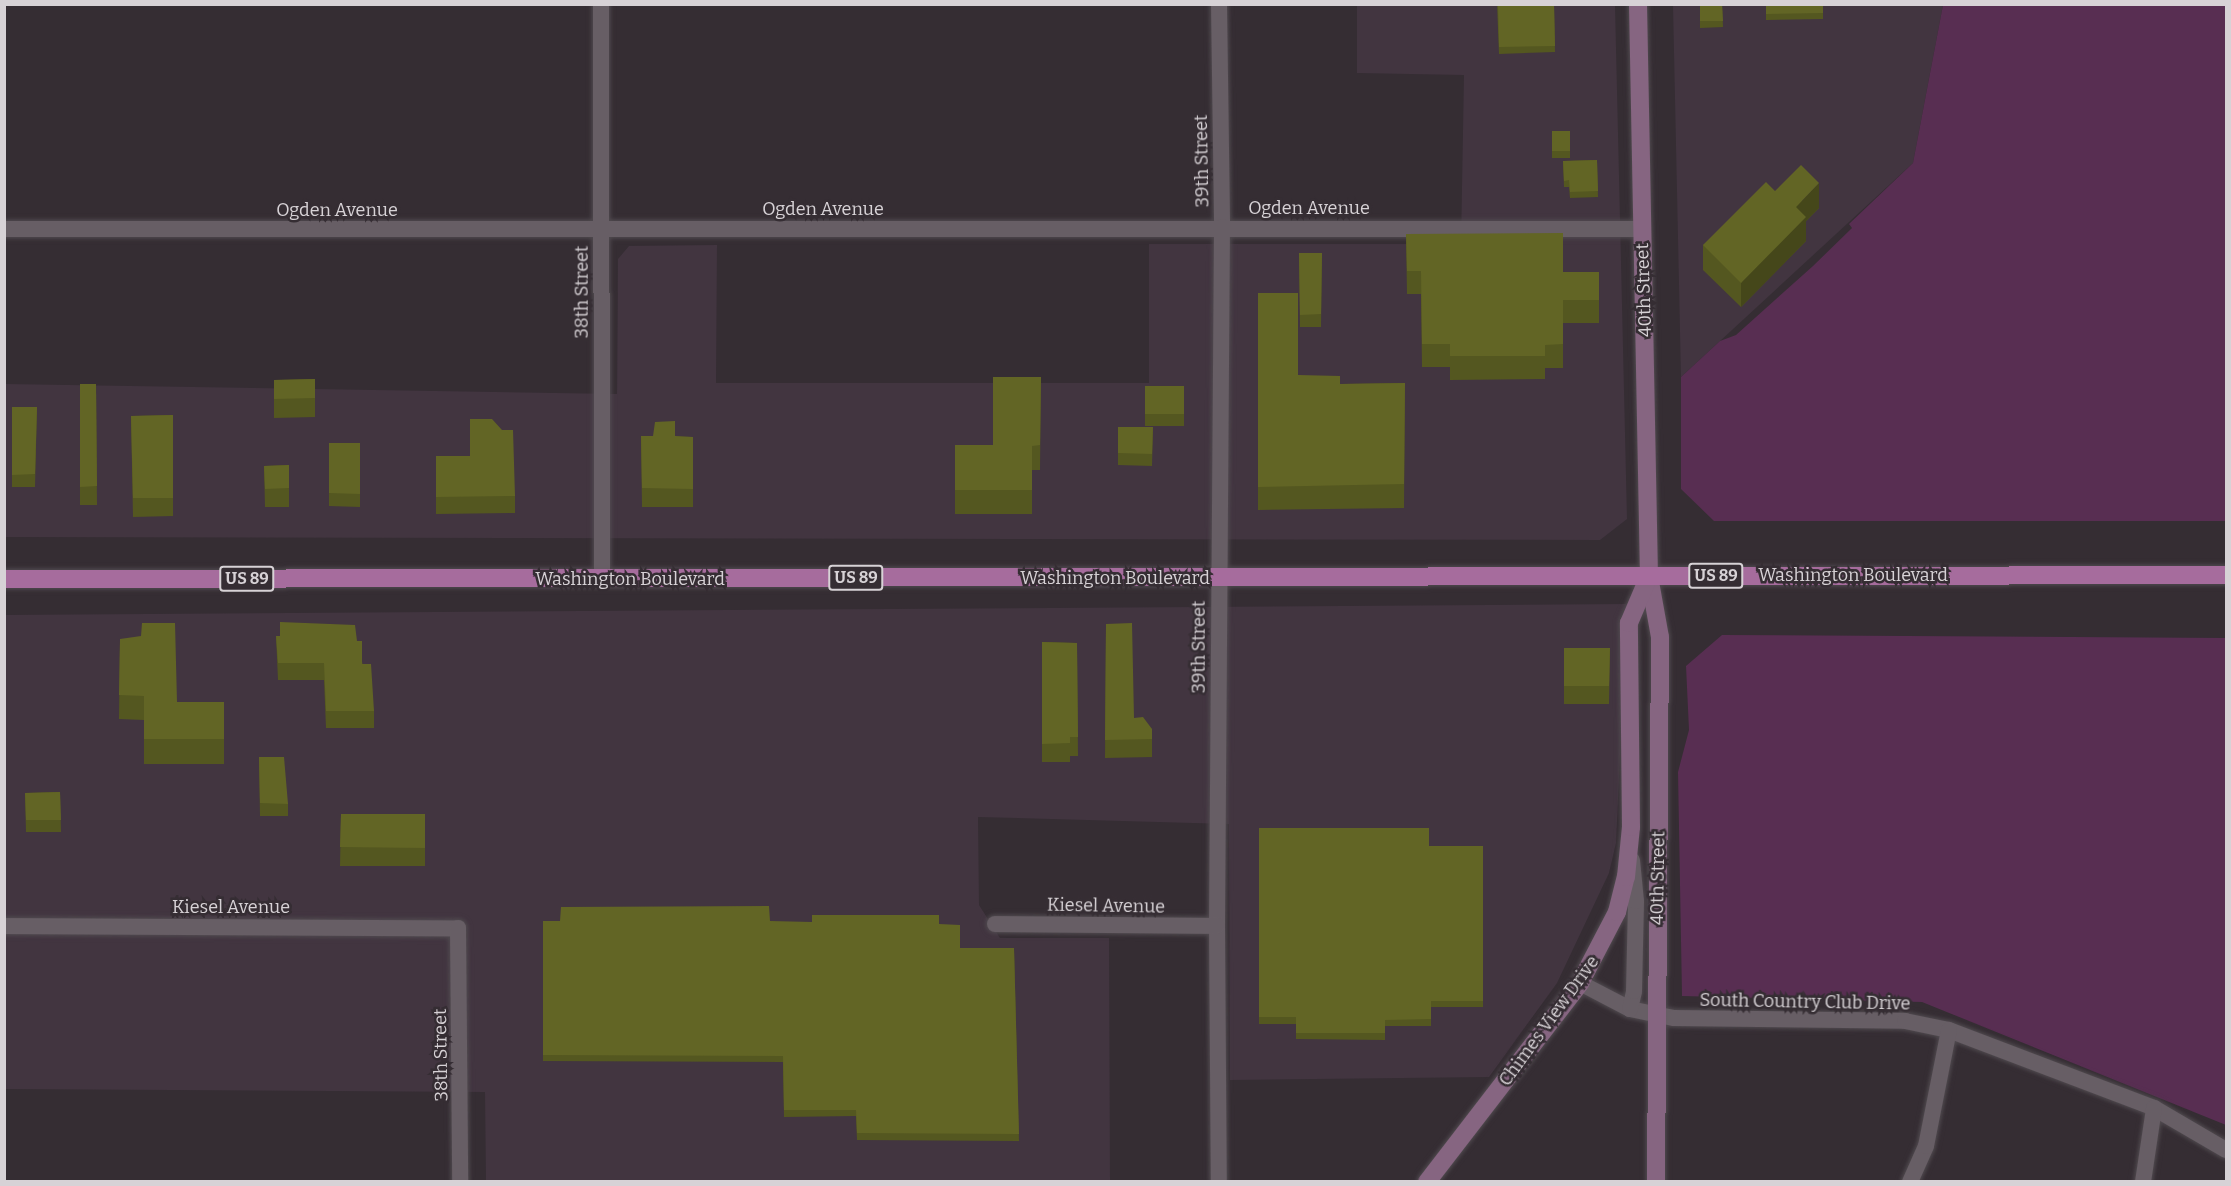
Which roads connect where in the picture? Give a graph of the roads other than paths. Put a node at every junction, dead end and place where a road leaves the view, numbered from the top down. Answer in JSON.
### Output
{"nodes":[{"id":1,"x":601,"y":4,"type":"edge"},
{"id":2,"x":1219,"y":4,"type":"edge"},
{"id":3,"x":1638,"y":4,"type":"edge"},
{"id":4,"x":1222,"y":227,"type":"junction"},
{"id":5,"x":601,"y":229,"type":"junction"},
{"id":6,"x":1642,"y":229,"type":"junction"},
{"id":7,"x":4,"y":230,"type":"edge"},
{"id":8,"x":2226,"y":575,"type":"edge"},
{"id":9,"x":1649,"y":576,"type":"junction"},
{"id":10,"x":1218,"y":577,"type":"junction"},
{"id":11,"x":4,"y":579,"type":"edge"},
{"id":12,"x":602,"y":579,"type":"junction"},
{"id":13,"x":1630,"y":841,"type":"junction"},
{"id":14,"x":995,"y":924,"type":"dead end"},
{"id":15,"x":4,"y":926,"type":"edge"},
{"id":16,"x":1217,"y":926,"type":"junction"},
{"id":17,"x":458,"y":928,"type":"joint"},
{"id":18,"x":1581,"y":983,"type":"junction"},
{"id":19,"x":1630,"y":1009,"type":"junction"},
{"id":20,"x":1655,"y":1015,"type":"junction"},
{"id":21,"x":1949,"y":1030,"type":"junction"},
{"id":22,"x":2154,"y":1108,"type":"junction"},
{"id":23,"x":2226,"y":1150,"type":"edge"},
{"id":24,"x":460,"y":1182,"type":"edge"},
{"id":25,"x":1219,"y":1182,"type":"edge"},
{"id":26,"x":1427,"y":1182,"type":"edge"},
{"id":27,"x":1656,"y":1182,"type":"edge"},
{"id":28,"x":1910,"y":1182,"type":"edge"},
{"id":29,"x":2143,"y":1182,"type":"edge"}],
"edges":[{"from":1,"to":5,"type":"street","name":"38th Street"},
{"from":2,"to":4,"type":"street","name":"39th Street"},
{"from":3,"to":6,"type":"main road","name":"40th Street"},
{"from":4,"to":5,"type":"street","name":"Ogden Avenue"},
{"from":4,"to":6,"type":"street","name":"Ogden Avenue"},
{"from":4,"to":10,"type":"street","name":"39th Street"},
{"from":5,"to":7,"type":"street","name":"Ogden Avenue"},
{"from":5,"to":12,"type":"street","name":"38th Street"},
{"from":6,"to":9,"type":"main road","name":"40th Street"},
{"from":8,"to":9,"type":"main road","name":"Washington Boulevard","number":"US 89"},
{"from":9,"to":10,"type":"main road","name":"Washington Boulevard","number":"US 89"},
{"from":9,"to":13,"type":"main road","name":"40th Street"},
{"from":9,"to":20,"type":"main road","name":"40th Street"},
{"from":10,"to":12,"type":"main road","name":"Washington Boulevard","number":"US 89"},
{"from":10,"to":16,"type":"street","name":"39th Street"},
{"from":11,"to":12,"type":"main road","name":"Washington Boulevard","number":"US 89"},
{"from":13,"to":18,"type":"main road","name":"Chimes View Drive"},
{"from":13,"to":19,"type":"street","name":"40th Street"},
{"from":14,"to":16,"type":"street","name":"Kiesel Avenue"},
{"from":15,"to":17,"type":"street","name":"Kiesel Avenue"},
{"from":16,"to":25,"type":"street","name":"39th Street"},
{"from":17,"to":24,"type":"street","name":"38th Street"},
{"from":18,"to":19,"type":"street","name":"South Country Club Drive"},
{"from":18,"to":26,"type":"main road","name":"Chimes View Drive"},
{"from":19,"to":20,"type":"street","name":"South Country Club Drive"},
{"from":20,"to":21,"type":"street","name":"South Country Club Drive"},
{"from":20,"to":27,"type":"main road","name":"40th Street"},
{"from":21,"to":22,"type":"street","name":"South Country Club Drive"},
{"from":21,"to":28,"type":"street"},
{"from":22,"to":23,"type":"street","name":"South Country Club Drive"},
{"from":22,"to":29,"type":"street"}]}
